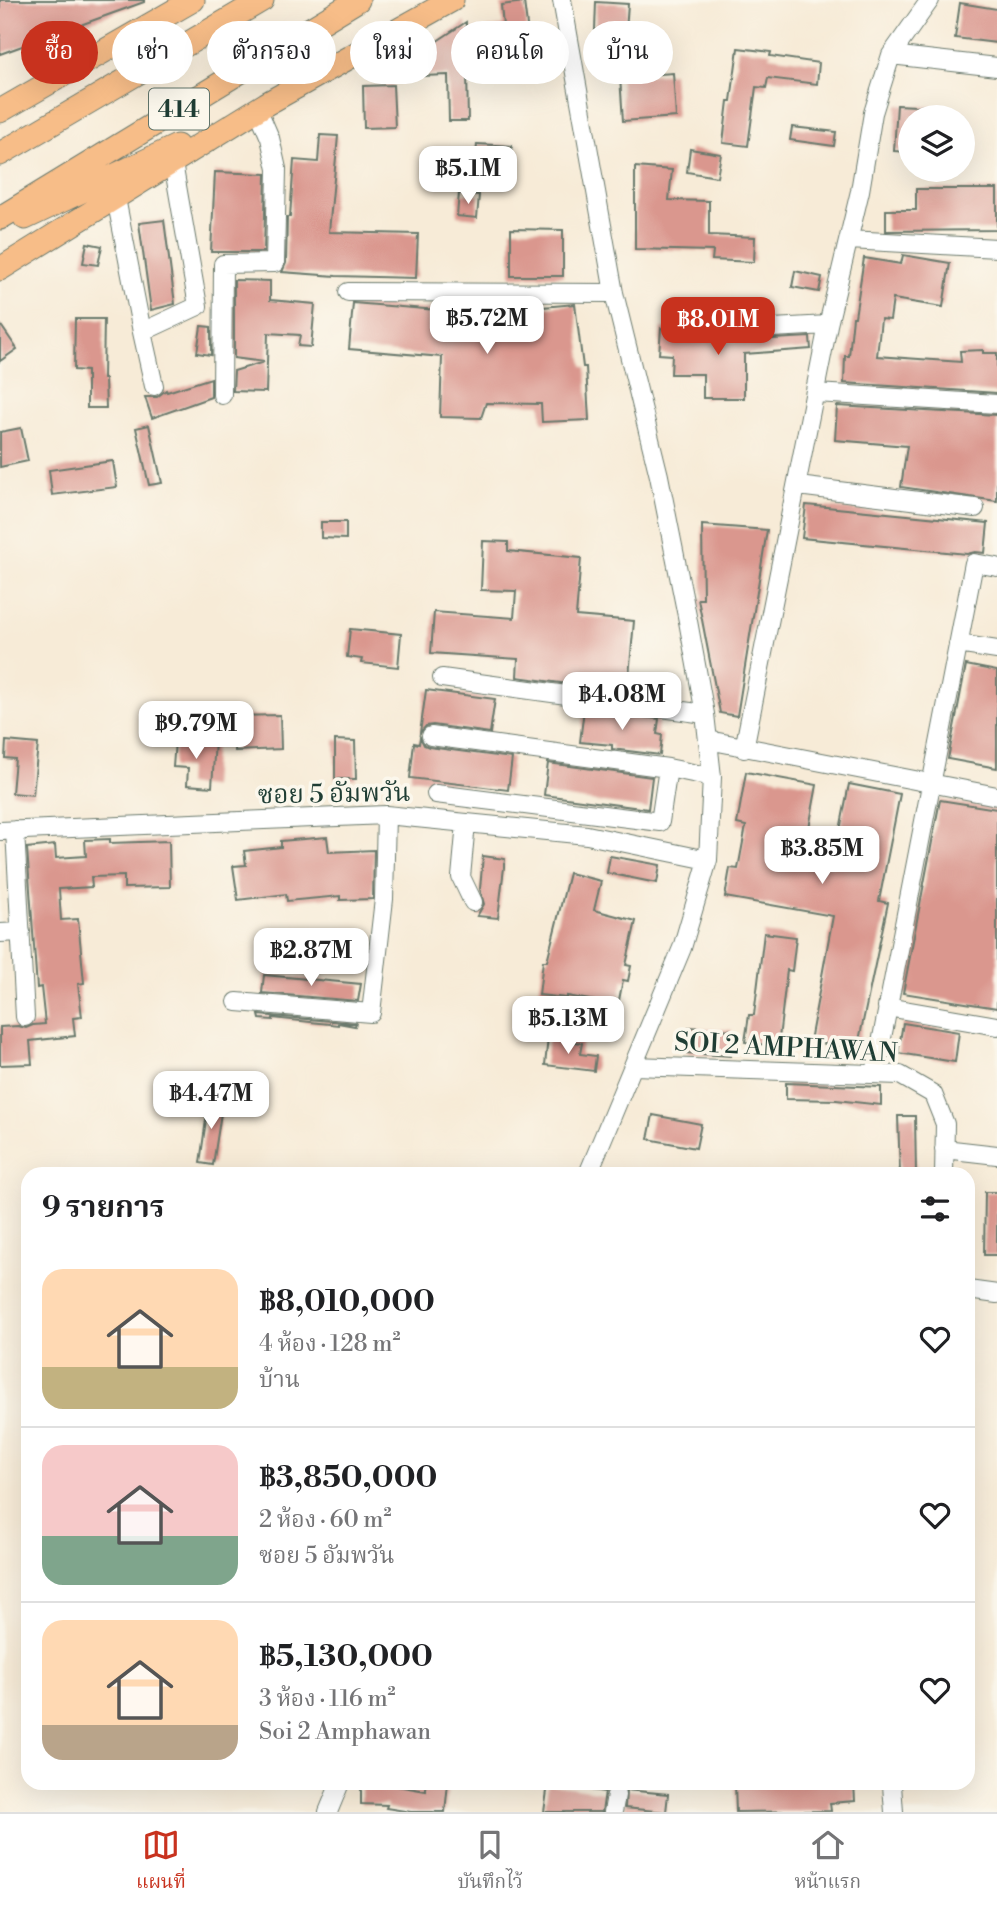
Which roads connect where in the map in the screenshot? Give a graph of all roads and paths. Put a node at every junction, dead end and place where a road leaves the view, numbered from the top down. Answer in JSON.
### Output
{"nodes":[{"id":1,"x":193,"y":0,"type":"edge"},
{"id":2,"x":262,"y":0,"type":"edge"},
{"id":3,"x":358,"y":0,"type":"edge"},
{"id":4,"x":452,"y":0,"type":"edge"},
{"id":5,"x":562,"y":0,"type":"edge"},
{"id":6,"x":930,"y":0,"type":"edge"},
{"id":7,"x":891,"y":55,"type":"junction"},
{"id":8,"x":997,"y":67,"type":"edge"},
{"id":9,"x":262,"y":107,"type":"junction"},
{"id":10,"x":0,"y":111,"type":"edge"},
{"id":11,"x":0,"y":154,"type":"edge"},
{"id":12,"x":173,"y":163,"type":"junction"},
{"id":13,"x":116,"y":198,"type":"junction"},
{"id":14,"x":0,"y":218,"type":"edge"},
{"id":15,"x":0,"y":230,"type":"edge"},
{"id":16,"x":849,"y":240,"type":"junction"},
{"id":17,"x":997,"y":248,"type":"edge"},
{"id":18,"x":0,"y":269,"type":"edge"},
{"id":19,"x":348,"y":292,"type":"dead end"},
{"id":20,"x":614,"y":293,"type":"junction"},
{"id":21,"x":828,"y":325,"type":"junction"},
{"id":22,"x":716,"y":331,"type":"dead end"},
{"id":23,"x":142,"y":332,"type":"junction"},
{"id":24,"x":154,"y":386,"type":"dead end"},
{"id":25,"x":816,"y":393,"type":"junction"},
{"id":26,"x":222,"y":395,"type":"dead end"},
{"id":27,"x":997,"y":404,"type":"edge"},
{"id":28,"x":798,"y":486,"type":"junction"},
{"id":29,"x":975,"y":508,"type":"dead end"},
{"id":30,"x":997,"y":567,"type":"edge"},
{"id":31,"x":958,"y":644,"type":"junction"},
{"id":32,"x":997,"y":650,"type":"edge"},
{"id":33,"x":442,"y":678,"type":"dead end"},
{"id":34,"x":705,"y":714,"type":"junction"},
{"id":35,"x":431,"y":736,"type":"dead end"},
{"id":36,"x":708,"y":740,"type":"junction"},
{"id":37,"x":744,"y":748,"type":"junction"},
{"id":38,"x":668,"y":768,"type":"junction"},
{"id":39,"x":712,"y":777,"type":"junction"},
{"id":40,"x":931,"y":783,"type":"junction"},
{"id":41,"x":436,"y":794,"type":"dead end"},
{"id":42,"x":997,"y":796,"type":"edge"},
{"id":43,"x":386,"y":815,"type":"junction"},
{"id":44,"x":466,"y":823,"type":"junction"},
{"id":45,"x":8,"y":831,"type":"edge"},
{"id":46,"x":708,"y":860,"type":"junction"},
{"id":47,"x":473,"y":902,"type":"dead end"},
{"id":48,"x":20,"y":932,"type":"junction"},
{"id":49,"x":0,"y":933,"type":"edge"},
{"id":50,"x":237,"y":1002,"type":"dead end"},
{"id":51,"x":887,"y":1007,"type":"junction"},
{"id":52,"x":25,"y":1017,"type":"dead end"},
{"id":53,"x":997,"y":1026,"type":"edge"},
{"id":54,"x":634,"y":1066,"type":"junction"},
{"id":55,"x":875,"y":1074,"type":"junction"},
{"id":56,"x":944,"y":1149,"type":"junction"},
{"id":57,"x":997,"y":1155,"type":"edge"},
{"id":58,"x":591,"y":1167,"type":"edge"},
{"id":59,"x":944,"y":1167,"type":"edge"},
{"id":60,"x":975,"y":1291,"type":"edge"},
{"id":61,"x":997,"y":1294,"type":"edge"},
{"id":62,"x":337,"y":1790,"type":"edge"},
{"id":63,"x":892,"y":1790,"type":"edge"},
{"id":64,"x":328,"y":1812,"type":"edge"},
{"id":65,"x":894,"y":1812,"type":"edge"}],
"edges":[{"from":1,"to":10,"type":"main road"},
{"from":2,"to":11,"type":"main road","number":"414"},
{"from":3,"to":14,"type":"main road","number":"414"},
{"from":4,"to":9,"type":"main road","number":"414"},
{"from":5,"to":20,"type":"street"},
{"from":6,"to":7,"type":"street"},
{"from":7,"to":8,"type":"street"},
{"from":7,"to":16,"type":"street"},
{"from":9,"to":12,"type":"main road","number":"414"},
{"from":9,"to":15,"type":"main road"},
{"from":9,"to":26,"type":"street"},
{"from":12,"to":13,"type":"main road","number":"414"},
{"from":12,"to":23,"type":"street"},
{"from":13,"to":18,"type":"main road","number":"414"},
{"from":13,"to":23,"type":"street"},
{"from":16,"to":17,"type":"street"},
{"from":16,"to":21,"type":"street"},
{"from":19,"to":20,"type":"street"},
{"from":20,"to":34,"type":"street"},
{"from":21,"to":22,"type":"street"},
{"from":21,"to":25,"type":"street"},
{"from":23,"to":24,"type":"street"},
{"from":25,"to":27,"type":"street"},
{"from":25,"to":28,"type":"street"},
{"from":28,"to":29,"type":"street"},
{"from":28,"to":37,"type":"street"},
{"from":30,"to":31,"type":"street"},
{"from":31,"to":32,"type":"street"},
{"from":31,"to":40,"type":"street"},
{"from":33,"to":34,"type":"street"},
{"from":34,"to":36,"type":"street"},
{"from":35,"to":38,"type":"street"},
{"from":36,"to":37,"type":"street"},
{"from":36,"to":39,"type":"street"},
{"from":37,"to":40,"type":"street"},
{"from":38,"to":39,"type":"street"},
{"from":38,"to":41,"type":"street"},
{"from":39,"to":46,"type":"street"},
{"from":40,"to":42,"type":"street"},
{"from":40,"to":51,"type":"street"},
{"from":43,"to":44,"type":"street","name":"ซอย 5 อัมพวัน"},
{"from":43,"to":45,"type":"street","name":"ซอย 5 อัมพวัน"},
{"from":43,"to":50,"type":"street"},
{"from":44,"to":46,"type":"street","name":"ซอย 5 อัมพวัน"},
{"from":44,"to":47,"type":"street"},
{"from":45,"to":48,"type":"street"},
{"from":46,"to":54,"type":"street"},
{"from":48,"to":49,"type":"street"},
{"from":48,"to":52,"type":"street"},
{"from":51,"to":53,"type":"street"},
{"from":51,"to":55,"type":"street"},
{"from":54,"to":55,"type":"street","name":"SOI 2 AMPHAWAN"},
{"from":54,"to":58,"type":"street"},
{"from":55,"to":56,"type":"street","name":"SOI 2 AMPHAWAN"},
{"from":56,"to":57,"type":"street"},
{"from":56,"to":59,"type":"street","name":"SOI 2 AMPHAWAN"},
{"from":60,"to":61,"type":"street"},
{"from":62,"to":64,"type":"street"},
{"from":63,"to":65,"type":"street"}]}
